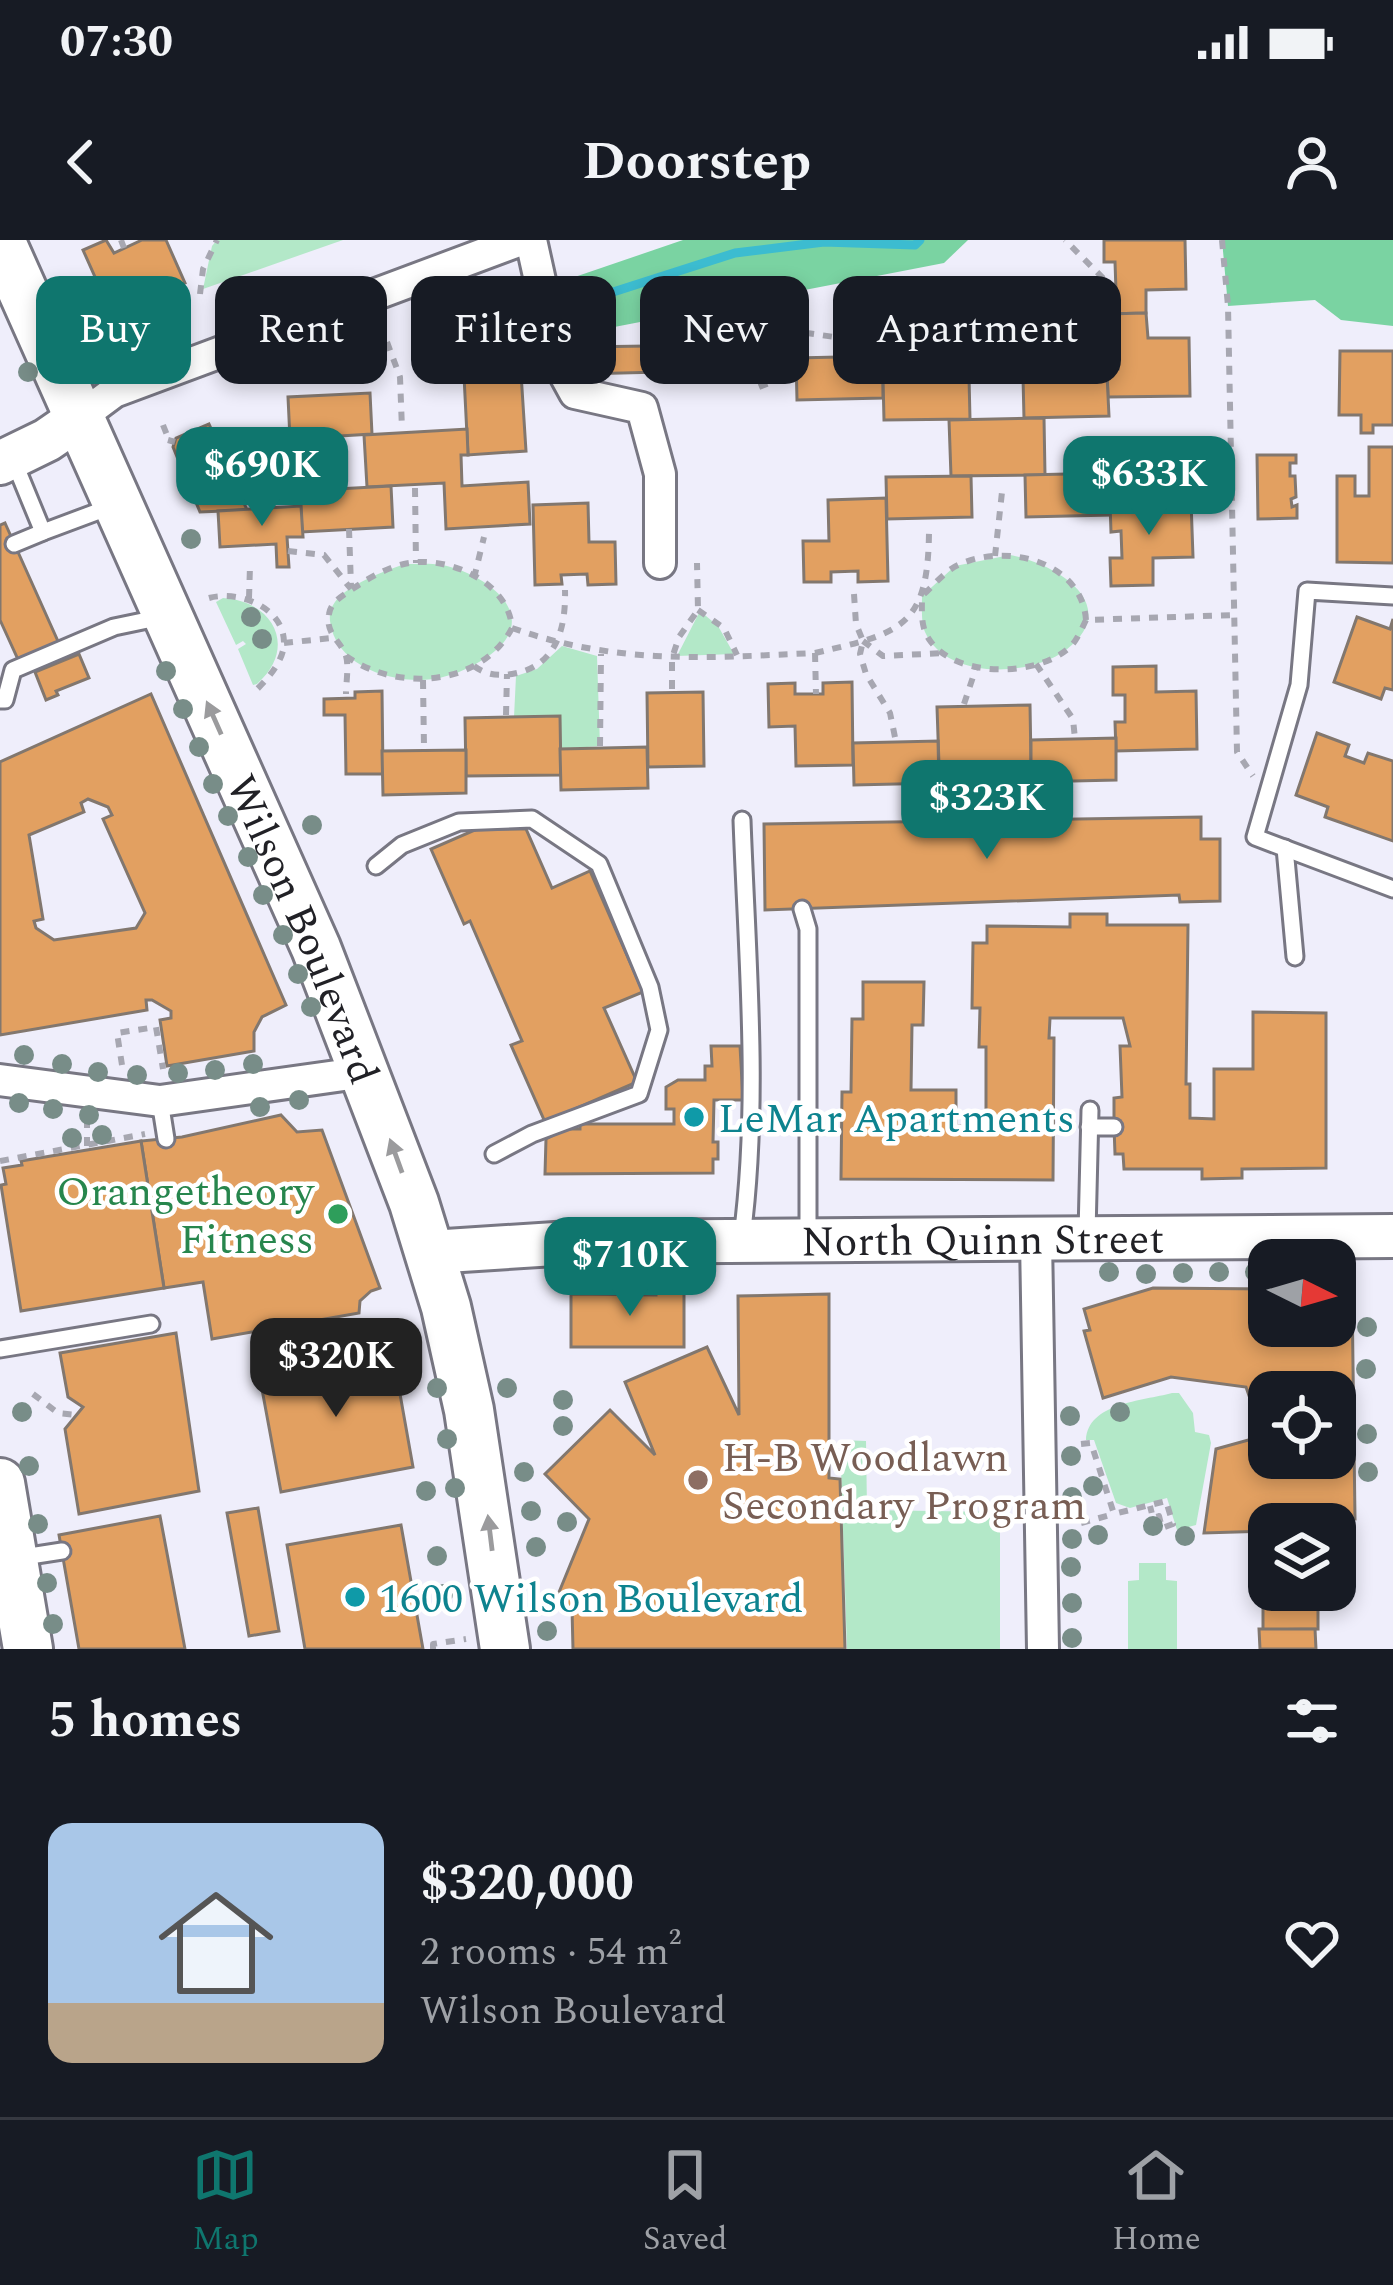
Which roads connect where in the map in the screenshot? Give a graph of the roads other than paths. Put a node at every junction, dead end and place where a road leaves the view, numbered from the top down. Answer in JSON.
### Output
{"nodes":[{"id":1,"x":0,"y":240,"type":"edge"},
{"id":2,"x":521,"y":240,"type":"edge"},
{"id":3,"x":531,"y":240,"type":"edge"},
{"id":4,"x":79,"y":418,"type":"junction"},
{"id":5,"x":6,"y":461,"type":"edge"},
{"id":6,"x":118,"y":504,"type":"junction"},
{"id":7,"x":43,"y":532,"type":"junction"},
{"id":8,"x":14,"y":544,"type":"dead end"},
{"id":9,"x":660,"y":563,"type":"dead end"},
{"id":10,"x":1393,"y":596,"type":"edge"},
{"id":11,"x":189,"y":607,"type":"junction"},
{"id":12,"x":0,"y":700,"type":"edge"},
{"id":13,"x":742,"y":820,"type":"dead end"},
{"id":14,"x":1286,"y":848,"type":"junction"},
{"id":15,"x":376,"y":866,"type":"dead end"},
{"id":16,"x":1393,"y":890,"type":"edge"},
{"id":17,"x":802,"y":909,"type":"dead end"},
{"id":18,"x":1295,"y":957,"type":"dead end"},
{"id":19,"x":365,"y":1072,"type":"junction"},
{"id":20,"x":0,"y":1080,"type":"edge"},
{"id":21,"x":1114,"y":1127,"type":"dead end"},
{"id":22,"x":494,"y":1154,"type":"dead end"},
{"id":23,"x":1393,"y":1235,"type":"edge"},
{"id":24,"x":1087,"y":1238,"type":"junction"},
{"id":25,"x":1036,"y":1239,"type":"junction"},
{"id":26,"x":742,"y":1240,"type":"junction"},
{"id":27,"x":808,"y":1240,"type":"junction"},
{"id":28,"x":430,"y":1252,"type":"junction"},
{"id":29,"x":151,"y":1324,"type":"dead end"},
{"id":30,"x":0,"y":1349,"type":"edge"},
{"id":31,"x":1,"y":1497,"type":"edge"},
{"id":32,"x":62,"y":1551,"type":"dead end"},
{"id":33,"x":13,"y":1558,"type":"junction"},
{"id":34,"x":483,"y":1644,"type":"edge"},
{"id":35,"x":28,"y":1649,"type":"edge"},
{"id":36,"x":1043,"y":1649,"type":"edge"}],
"edges":[{"from":1,"to":4,"type":"main road","name":"Wilson Boulevard"},
{"from":2,"to":4,"type":"street"},
{"from":3,"to":9,"type":"street"},
{"from":4,"to":5,"type":"street"},
{"from":4,"to":6,"type":"main road","name":"Wilson Boulevard"},
{"from":5,"to":7,"type":"lane"},
{"from":6,"to":7,"type":"lane"},
{"from":6,"to":11,"type":"main road","name":"Wilson Boulevard"},
{"from":7,"to":8,"type":"lane"},
{"from":10,"to":14,"type":"lane"},
{"from":11,"to":12,"type":"lane"},
{"from":19,"to":11,"type":"main road","name":"Wilson Boulevard","one_way":true},
{"from":13,"to":26,"type":"lane"},
{"from":14,"to":16,"type":"lane"},
{"from":14,"to":18,"type":"lane"},
{"from":15,"to":22,"type":"lane"},
{"from":17,"to":27,"type":"lane"},
{"from":19,"to":20,"type":"street"},
{"from":28,"to":19,"type":"main road","name":"Wilson Boulevard","one_way":true},
{"from":21,"to":24,"type":"lane"},
{"from":23,"to":24,"type":"street","name":"North Quinn Street"},
{"from":24,"to":25,"type":"street","name":"North Quinn Street"},
{"from":25,"to":27,"type":"street","name":"North Quinn Street"},
{"from":25,"to":36,"type":"street"},
{"from":26,"to":27,"type":"street","name":"North Quinn Street"},
{"from":26,"to":28,"type":"street","name":"North Quinn Street"},
{"from":34,"to":28,"type":"main road","name":"Wilson Boulevard","one_way":true},
{"from":29,"to":30,"type":"lane"},
{"from":31,"to":33,"type":"main road"},
{"from":32,"to":33,"type":"lane"},
{"from":33,"to":35,"type":"main road"}]}
